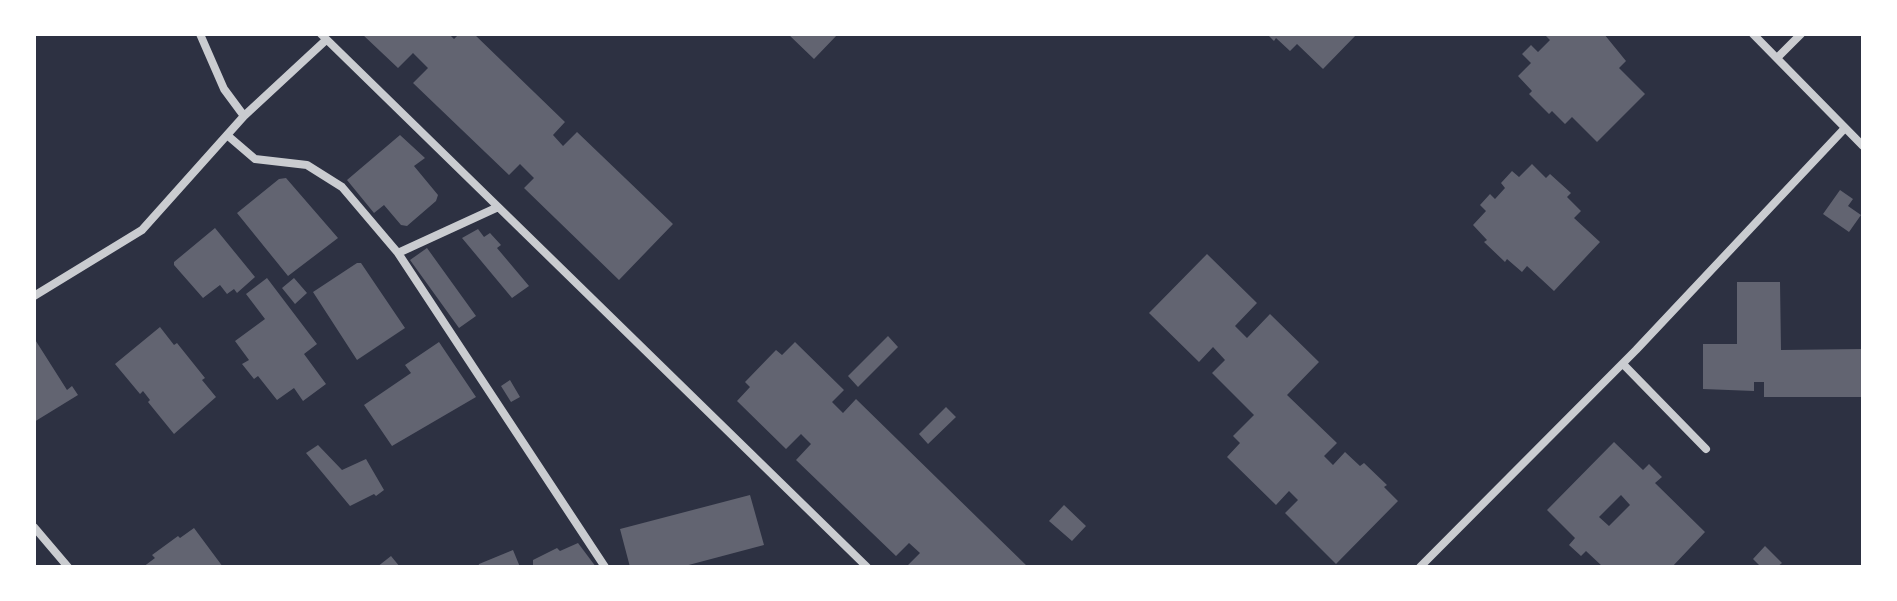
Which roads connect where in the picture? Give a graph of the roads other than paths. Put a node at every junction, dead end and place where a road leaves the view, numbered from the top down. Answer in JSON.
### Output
{"nodes":[{"id":1,"x":200,"y":34,"type":"edge"},
{"id":2,"x":1753,"y":34,"type":"edge"},
{"id":3,"x":1801,"y":34,"type":"edge"},
{"id":4,"x":323,"y":37,"type":"edge"},
{"id":5,"x":1777,"y":58,"type":"junction"},
{"id":6,"x":244,"y":116,"type":"junction"},
{"id":7,"x":1845,"y":128,"type":"junction"},
{"id":8,"x":227,"y":135,"type":"junction"},
{"id":9,"x":1863,"y":146,"type":"edge"},
{"id":10,"x":496,"y":208,"type":"junction"},
{"id":11,"x":398,"y":253,"type":"junction"},
{"id":12,"x":34,"y":296,"type":"edge"},
{"id":13,"x":1623,"y":364,"type":"junction"},
{"id":14,"x":1706,"y":449,"type":"dead end"},
{"id":15,"x":34,"y":527,"type":"edge"},
{"id":16,"x":68,"y":567,"type":"edge"},
{"id":17,"x":605,"y":567,"type":"edge"},
{"id":18,"x":867,"y":567,"type":"edge"},
{"id":19,"x":1420,"y":567,"type":"edge"}],
"edges":[{"from":1,"to":6,"type":"street"},
{"from":2,"to":5,"type":"street"},
{"from":3,"to":5,"type":"street"},
{"from":4,"to":6,"type":"street"},
{"from":4,"to":10,"type":"street"},
{"from":5,"to":7,"type":"street"},
{"from":6,"to":8,"type":"street"},
{"from":7,"to":9,"type":"street"},
{"from":7,"to":13,"type":"street"},
{"from":8,"to":11,"type":"street"},
{"from":8,"to":12,"type":"street"},
{"from":10,"to":11,"type":"street"},
{"from":10,"to":18,"type":"street"},
{"from":11,"to":17,"type":"street"},
{"from":13,"to":14,"type":"street"},
{"from":13,"to":19,"type":"street"},
{"from":15,"to":16,"type":"street"}]}
